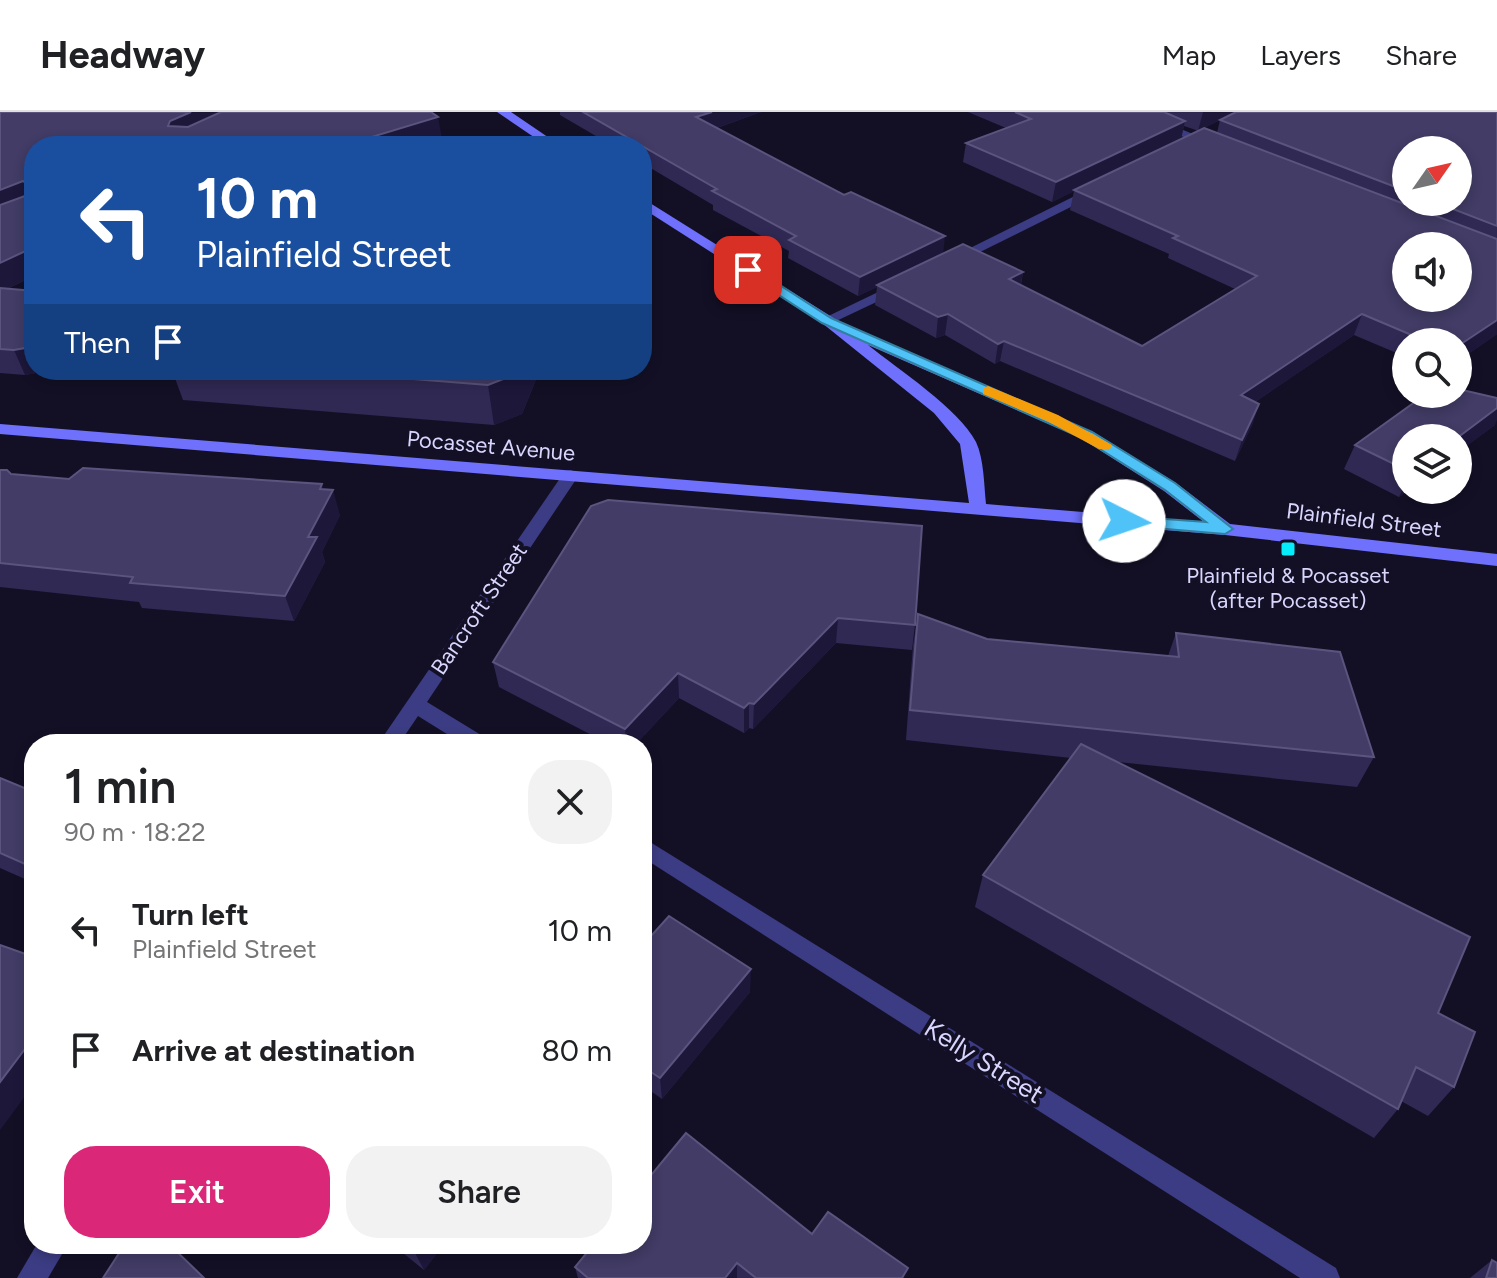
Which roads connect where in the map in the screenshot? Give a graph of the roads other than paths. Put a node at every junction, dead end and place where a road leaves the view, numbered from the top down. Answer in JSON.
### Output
{"nodes":[{"id":1,"x":503,"y":112,"type":"edge"},
{"id":2,"x":1129,"y":112,"type":"edge"},
{"id":3,"x":1211,"y":132,"type":"edge"},
{"id":4,"x":540,"y":136,"type":"edge"},
{"id":5,"x":1192,"y":142,"type":"junction"},
{"id":6,"x":1226,"y":150,"type":"edge"},
{"id":7,"x":1109,"y":183,"type":"edge"},
{"id":8,"x":652,"y":208,"type":"edge"},
{"id":9,"x":936,"y":269,"type":"edge"},
{"id":10,"x":910,"y":281,"type":"edge"},
{"id":11,"x":827,"y":320,"type":"junction"},
{"id":12,"x":0,"y":429,"type":"edge"},
{"id":13,"x":571,"y":475,"type":"junction"},
{"id":14,"x":978,"y":511,"type":"junction"},
{"id":15,"x":1225,"y":529,"type":"junction"},
{"id":16,"x":1497,"y":560,"type":"edge"},
{"id":17,"x":415,"y":704,"type":"junction"},
{"id":18,"x":395,"y":734,"type":"edge"},
{"id":19,"x":463,"y":734,"type":"edge"},
{"id":20,"x":652,"y":852,"type":"edge"},
{"id":21,"x":47,"y":1254,"type":"edge"},
{"id":22,"x":31,"y":1278,"type":"edge"},
{"id":23,"x":1326,"y":1278,"type":"edge"}],
"edges":[{"from":1,"to":4,"type":"main road"},
{"from":2,"to":5,"type":"street"},
{"from":3,"to":5,"type":"street"},
{"from":5,"to":6,"type":"street"},
{"from":7,"to":9,"type":"street"},
{"from":8,"to":11,"type":"main road"},
{"from":10,"to":11,"type":"street"},
{"from":11,"to":14,"type":"main road"},
{"from":11,"to":15,"type":"main road"},
{"from":12,"to":13,"type":"main road","name":"Pocasset Avenue"},
{"from":13,"to":14,"type":"main road","name":"Pocasset Avenue"},
{"from":13,"to":17,"type":"street","name":"Bancroft Street"},
{"from":14,"to":15,"type":"main road","name":"Plainfield Street"},
{"from":15,"to":16,"type":"main road","name":"Plainfield Street"},
{"from":17,"to":18,"type":"street","name":"Bancroft Street"},
{"from":17,"to":19,"type":"street"},
{"from":20,"to":23,"type":"street","name":"Kelly Street"},
{"from":21,"to":22,"type":"street"}]}
